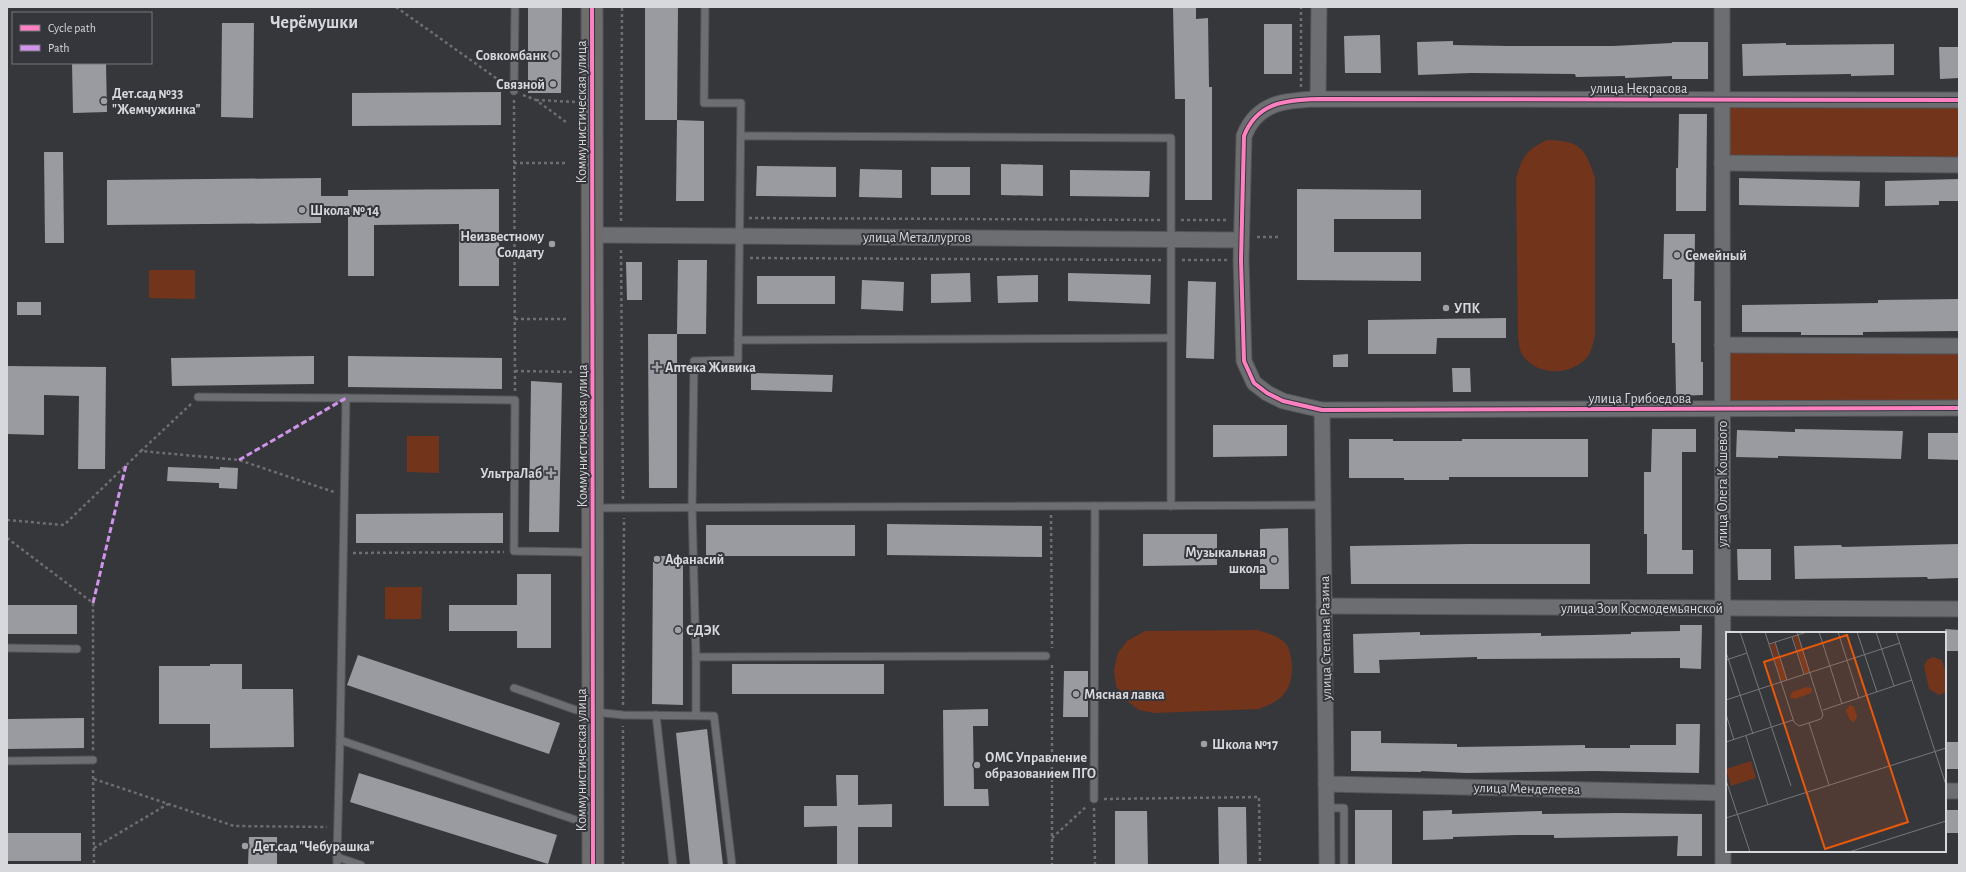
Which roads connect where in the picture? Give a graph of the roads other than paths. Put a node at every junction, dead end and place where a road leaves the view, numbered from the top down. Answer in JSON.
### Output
{"nodes":[{"id":1,"x":515,"y":7,"type":"edge"},
{"id":2,"x":592,"y":7,"type":"edge"},
{"id":3,"x":705,"y":7,"type":"edge"},
{"id":4,"x":1318,"y":7,"type":"edge"},
{"id":5,"x":1722,"y":7,"type":"edge"},
{"id":6,"x":514,"y":91,"type":"road end"},
{"id":7,"x":1318,"y":99,"type":"junction"},
{"id":8,"x":1722,"y":99,"type":"junction"},
{"id":9,"x":1959,"y":100,"type":"edge"},
{"id":10,"x":741,"y":136,"type":"junction"},
{"id":11,"x":1722,"y":163,"type":"junction"},
{"id":12,"x":1959,"y":165,"type":"edge"},
{"id":13,"x":592,"y":235,"type":"junction"},
{"id":14,"x":740,"y":236,"type":"junction"},
{"id":15,"x":1170,"y":240,"type":"junction"},
{"id":16,"x":1241,"y":240,"type":"junction"},
{"id":17,"x":1241,"y":260,"type":"joint"},
{"id":18,"x":1170,"y":338,"type":"junction"},
{"id":19,"x":738,"y":340,"type":"junction"},
{"id":20,"x":1722,"y":345,"type":"junction"},
{"id":21,"x":1959,"y":346,"type":"edge"},
{"id":22,"x":198,"y":397,"type":"road end"},
{"id":23,"x":346,"y":398,"type":"junction"},
{"id":24,"x":1959,"y":408,"type":"edge"},
{"id":25,"x":1722,"y":409,"type":"junction"},
{"id":26,"x":1322,"y":410,"type":"junction"},
{"id":27,"x":1323,"y":505,"type":"junction"},
{"id":28,"x":1096,"y":506,"type":"junction"},
{"id":29,"x":1171,"y":506,"type":"junction"},
{"id":30,"x":593,"y":508,"type":"junction"},
{"id":31,"x":692,"y":508,"type":"junction"},
{"id":32,"x":593,"y":554,"type":"junction"},
{"id":33,"x":1324,"y":606,"type":"junction"},
{"id":34,"x":1722,"y":608,"type":"junction"},
{"id":35,"x":1959,"y":609,"type":"edge"},
{"id":36,"x":7,"y":648,"type":"edge"},
{"id":37,"x":77,"y":649,"type":"dead end"},
{"id":38,"x":1046,"y":656,"type":"dead end"},
{"id":39,"x":696,"y":657,"type":"junction"},
{"id":40,"x":514,"y":688,"type":"dead end"},
{"id":41,"x":592,"y":712,"type":"junction"},
{"id":42,"x":656,"y":715,"type":"junction"},
{"id":43,"x":696,"y":715,"type":"junction"},
{"id":44,"x":340,"y":740,"type":"junction"},
{"id":45,"x":93,"y":760,"type":"road end"},
{"id":46,"x":7,"y":761,"type":"edge"},
{"id":47,"x":1326,"y":784,"type":"junction"},
{"id":48,"x":1946,"y":791,"type":"edge"},
{"id":49,"x":1959,"y":791,"type":"edge"},
{"id":50,"x":1725,"y":793,"type":"edge"},
{"id":51,"x":1094,"y":799,"type":"road end"},
{"id":52,"x":1327,"y":808,"type":"junction"},
{"id":53,"x":593,"y":828,"type":"junction"},
{"id":54,"x":337,"y":857,"type":"junction"},
{"id":55,"x":337,"y":865,"type":"edge"},
{"id":56,"x":361,"y":865,"type":"edge"},
{"id":57,"x":593,"y":865,"type":"edge"},
{"id":58,"x":673,"y":865,"type":"edge"},
{"id":59,"x":732,"y":865,"type":"edge"},
{"id":60,"x":1327,"y":865,"type":"edge"},
{"id":61,"x":1344,"y":865,"type":"edge"},
{"id":62,"x":1723,"y":865,"type":"edge"}],
"edges":[{"from":1,"to":6,"type":"lane"},
{"from":2,"to":13,"type":"street","name":"Коммунистическая улица"},
{"from":3,"to":10,"type":"lane"},
{"from":4,"to":7,"type":"street"},
{"from":5,"to":8,"type":"street","name":"улица Олега Кошевого"},
{"from":7,"to":8,"type":"street","name":"улица Некрасова"},
{"from":7,"to":16,"type":"street","name":"улица Некрасова"},
{"from":8,"to":9,"type":"street","name":"улица Некрасова"},
{"from":8,"to":11,"type":"street","name":"улица Олега Кошевого"},
{"from":10,"to":14,"type":"lane"},
{"from":10,"to":15,"type":"lane"},
{"from":11,"to":12,"type":"street"},
{"from":11,"to":20,"type":"street","name":"улица Олега Кошевого"},
{"from":13,"to":14,"type":"street","name":"улица Металлургов"},
{"from":13,"to":30,"type":"street","name":"Коммунистическая улица"},
{"from":14,"to":15,"type":"street","name":"улица Металлургов"},
{"from":14,"to":19,"type":"lane"},
{"from":15,"to":16,"type":"street","name":"улица Металлургов"},
{"from":15,"to":18,"type":"lane"},
{"from":16,"to":17,"type":"street","name":"улица Некрасова"},
{"from":17,"to":26,"type":"street","name":"улица Грибоедова"},
{"from":18,"to":19,"type":"lane"},
{"from":18,"to":29,"type":"lane"},
{"from":19,"to":31,"type":"lane"},
{"from":20,"to":21,"type":"street"},
{"from":20,"to":25,"type":"street","name":"улица Олега Кошевого"},
{"from":22,"to":23,"type":"lane"},
{"from":23,"to":32,"type":"lane"},
{"from":23,"to":44,"type":"lane"},
{"from":24,"to":25,"type":"street","name":"улица Грибоедова"},
{"from":25,"to":26,"type":"street","name":"улица Грибоедова"},
{"from":25,"to":34,"type":"street","name":"улица Олега Кошевого"},
{"from":26,"to":27,"type":"street","name":"улица Степана Разина"},
{"from":27,"to":29,"type":"lane"},
{"from":27,"to":33,"type":"street","name":"улица Степана Разина"},
{"from":28,"to":29,"type":"lane"},
{"from":28,"to":31,"type":"lane"},
{"from":28,"to":51,"type":"lane"},
{"from":30,"to":31,"type":"lane"},
{"from":30,"to":32,"type":"street","name":"Коммунистическая улица"},
{"from":31,"to":39,"type":"lane"},
{"from":32,"to":41,"type":"street","name":"Коммунистическая улица"},
{"from":33,"to":34,"type":"street","name":"улица Зои Космодемьянской"},
{"from":33,"to":47,"type":"street","name":"улица Степана Разина"},
{"from":34,"to":35,"type":"street","name":"улица Зои Космодемьянской"},
{"from":34,"to":50,"type":"street","name":"улица Олега Кошевого"},
{"from":36,"to":37,"type":"lane"},
{"from":38,"to":39,"type":"lane"},
{"from":39,"to":43,"type":"lane"},
{"from":40,"to":41,"type":"lane"},
{"from":41,"to":42,"type":"lane"},
{"from":41,"to":53,"type":"street","name":"Коммунистическая улица"},
{"from":42,"to":43,"type":"lane"},
{"from":42,"to":58,"type":"lane"},
{"from":43,"to":59,"type":"lane"},
{"from":44,"to":53,"type":"lane"},
{"from":44,"to":54,"type":"lane"},
{"from":45,"to":46,"type":"lane"},
{"from":47,"to":50,"type":"street","name":"улица Менделеева"},
{"from":47,"to":52,"type":"street","name":"улица Степана Разина"},
{"from":48,"to":49,"type":"street"},
{"from":50,"to":62,"type":"street","name":"улица Олега Кошевого"},
{"from":52,"to":60,"type":"street","name":"улица Степана Разина"},
{"from":52,"to":61,"type":"lane"},
{"from":53,"to":57,"type":"street","name":"Коммунистическая улица"},
{"from":54,"to":55,"type":"lane"},
{"from":54,"to":56,"type":"lane"}]}
